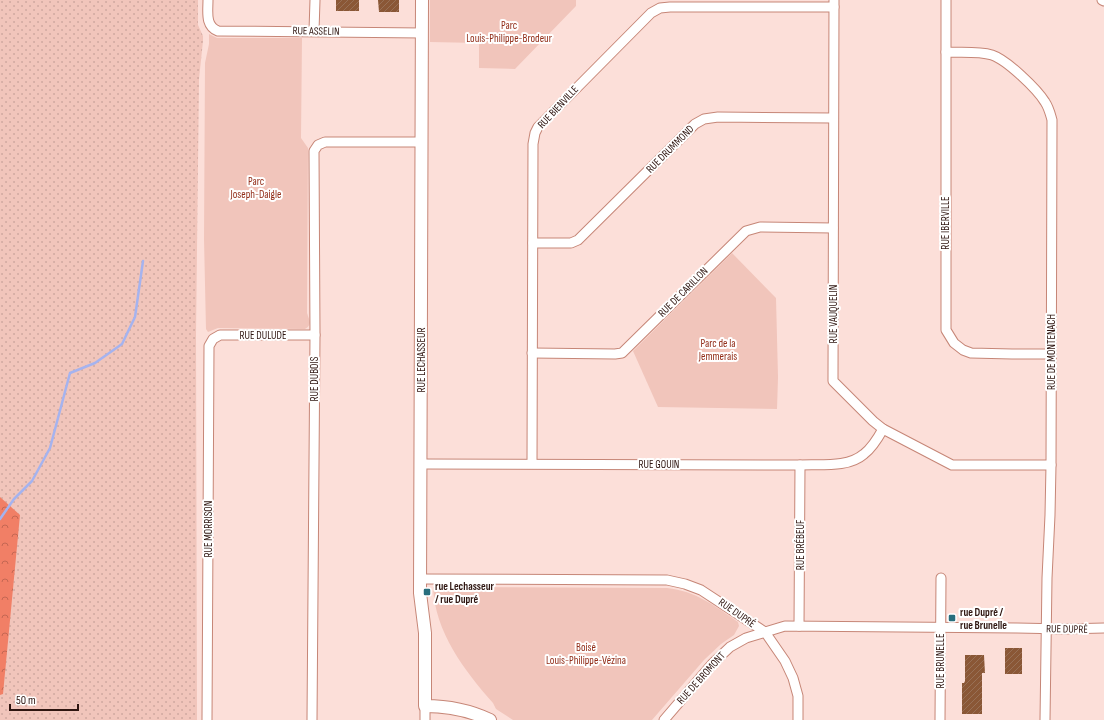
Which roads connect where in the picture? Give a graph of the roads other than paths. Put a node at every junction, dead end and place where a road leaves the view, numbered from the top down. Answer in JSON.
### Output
{"nodes":[{"id":1,"x":208,"y":0,"type":"edge"},
{"id":2,"x":315,"y":0,"type":"edge"},
{"id":3,"x":422,"y":0,"type":"edge"},
{"id":4,"x":946,"y":0,"type":"edge"},
{"id":5,"x":834,"y":4,"type":"edge"},
{"id":6,"x":314,"y":31,"type":"junction"},
{"id":7,"x":422,"y":33,"type":"junction"},
{"id":8,"x":946,"y":52,"type":"junction"},
{"id":9,"x":833,"y":118,"type":"junction"},
{"id":10,"x":422,"y":142,"type":"junction"},
{"id":11,"x":833,"y":228,"type":"junction"},
{"id":12,"x":533,"y":243,"type":"junction"},
{"id":13,"x":315,"y":335,"type":"junction"},
{"id":14,"x":213,"y":338,"type":"joint"},
{"id":15,"x":532,"y":354,"type":"junction"},
{"id":16,"x":1051,"y":354,"type":"junction"},
{"id":17,"x":883,"y":430,"type":"junction"},
{"id":18,"x":532,"y":463,"type":"junction"},
{"id":19,"x":421,"y":464,"type":"junction"},
{"id":20,"x":800,"y":465,"type":"junction"},
{"id":21,"x":1051,"y":465,"type":"junction"},
{"id":22,"x":942,"y":578,"type":"dead end"},
{"id":23,"x":420,"y":579,"type":"junction"},
{"id":24,"x":799,"y":626,"type":"junction"},
{"id":25,"x":941,"y":627,"type":"junction"},
{"id":26,"x":1104,"y":628,"type":"edge"},
{"id":27,"x":1046,"y":629,"type":"junction"},
{"id":28,"x":765,"y":632,"type":"junction"},
{"id":29,"x":426,"y":706,"type":"junction"},
{"id":30,"x":207,"y":720,"type":"edge"},
{"id":31,"x":312,"y":720,"type":"edge"},
{"id":32,"x":425,"y":720,"type":"edge"},
{"id":33,"x":490,"y":720,"type":"edge"},
{"id":34,"x":664,"y":720,"type":"edge"},
{"id":35,"x":798,"y":720,"type":"edge"},
{"id":36,"x":940,"y":720,"type":"edge"},
{"id":37,"x":1045,"y":720,"type":"edge"}],
"edges":[{"from":1,"to":6,"type":"street","name":"RUE ASSELIN"},
{"from":2,"to":6,"type":"street"},
{"from":3,"to":7,"type":"street","name":"RUE LECHASSEUR"},
{"from":4,"to":8,"type":"street","name":"RUE IBERVILLE"},
{"from":5,"to":9,"type":"street","name":"RUE VAUQUELIN"},
{"from":5,"to":12,"type":"street","name":"RUE BIENVILLE"},
{"from":6,"to":7,"type":"street","name":"RUE ASSELIN"},
{"from":7,"to":10,"type":"street","name":"RUE LECHASSEUR"},
{"from":8,"to":16,"type":"street","name":"RUE DE MONTENACH"},
{"from":8,"to":16,"type":"street","name":"RUE IBERVILLE"},
{"from":9,"to":11,"type":"street","name":"RUE VAUQUELIN"},
{"from":9,"to":12,"type":"street","name":"RUE DRUMMOND"},
{"from":10,"to":13,"type":"street","name":"RUE DUBOIS"},
{"from":10,"to":19,"type":"street","name":"RUE LECHASSEUR"},
{"from":11,"to":15,"type":"street","name":"RUE DE CARILLON"},
{"from":11,"to":17,"type":"street","name":"RUE VAUQUELIN"},
{"from":12,"to":15,"type":"street","name":"RUE BIENVILLE"},
{"from":13,"to":14,"type":"street","name":"RUE DULUDE"},
{"from":13,"to":31,"type":"street","name":"RUE DUBOIS"},
{"from":14,"to":30,"type":"street","name":"RUE MORRISON"},
{"from":15,"to":18,"type":"street","name":"RUE BIENVILLE"},
{"from":16,"to":21,"type":"street","name":"RUE DE MONTENACH"},
{"from":17,"to":20,"type":"street","name":"RUE GOUIN"},
{"from":17,"to":21,"type":"street","name":"RUE VAUQUELIN"},
{"from":18,"to":19,"type":"street","name":"RUE GOUIN"},
{"from":18,"to":20,"type":"street","name":"RUE GOUIN"},
{"from":19,"to":23,"type":"street","name":"RUE LECHASSEUR"},
{"from":20,"to":24,"type":"street","name":"RUE BRÉBEUF"},
{"from":21,"to":27,"type":"street","name":"RUE DE MONTENACH"},
{"from":22,"to":25,"type":"street","name":"RUE BRUNELLE"},
{"from":23,"to":28,"type":"street","name":"RUE DUPRÉ"},
{"from":23,"to":29,"type":"street","name":"RUE LECHASSEUR"},
{"from":24,"to":25,"type":"street","name":"RUE DUPRÉ"},
{"from":24,"to":28,"type":"street","name":"RUE DUPRÉ"},
{"from":25,"to":27,"type":"street","name":"RUE DUPRÉ"},
{"from":25,"to":36,"type":"street","name":"RUE BRUNELLE"},
{"from":26,"to":27,"type":"street","name":"RUE DUPRÉ"},
{"from":27,"to":37,"type":"street","name":"RUE DE MONTENACH"},
{"from":28,"to":34,"type":"street","name":"RUE DE BROMONT"},
{"from":28,"to":35,"type":"street"},
{"from":29,"to":32,"type":"street","name":"RUE LECHASSEUR"},
{"from":29,"to":33,"type":"street"}]}
